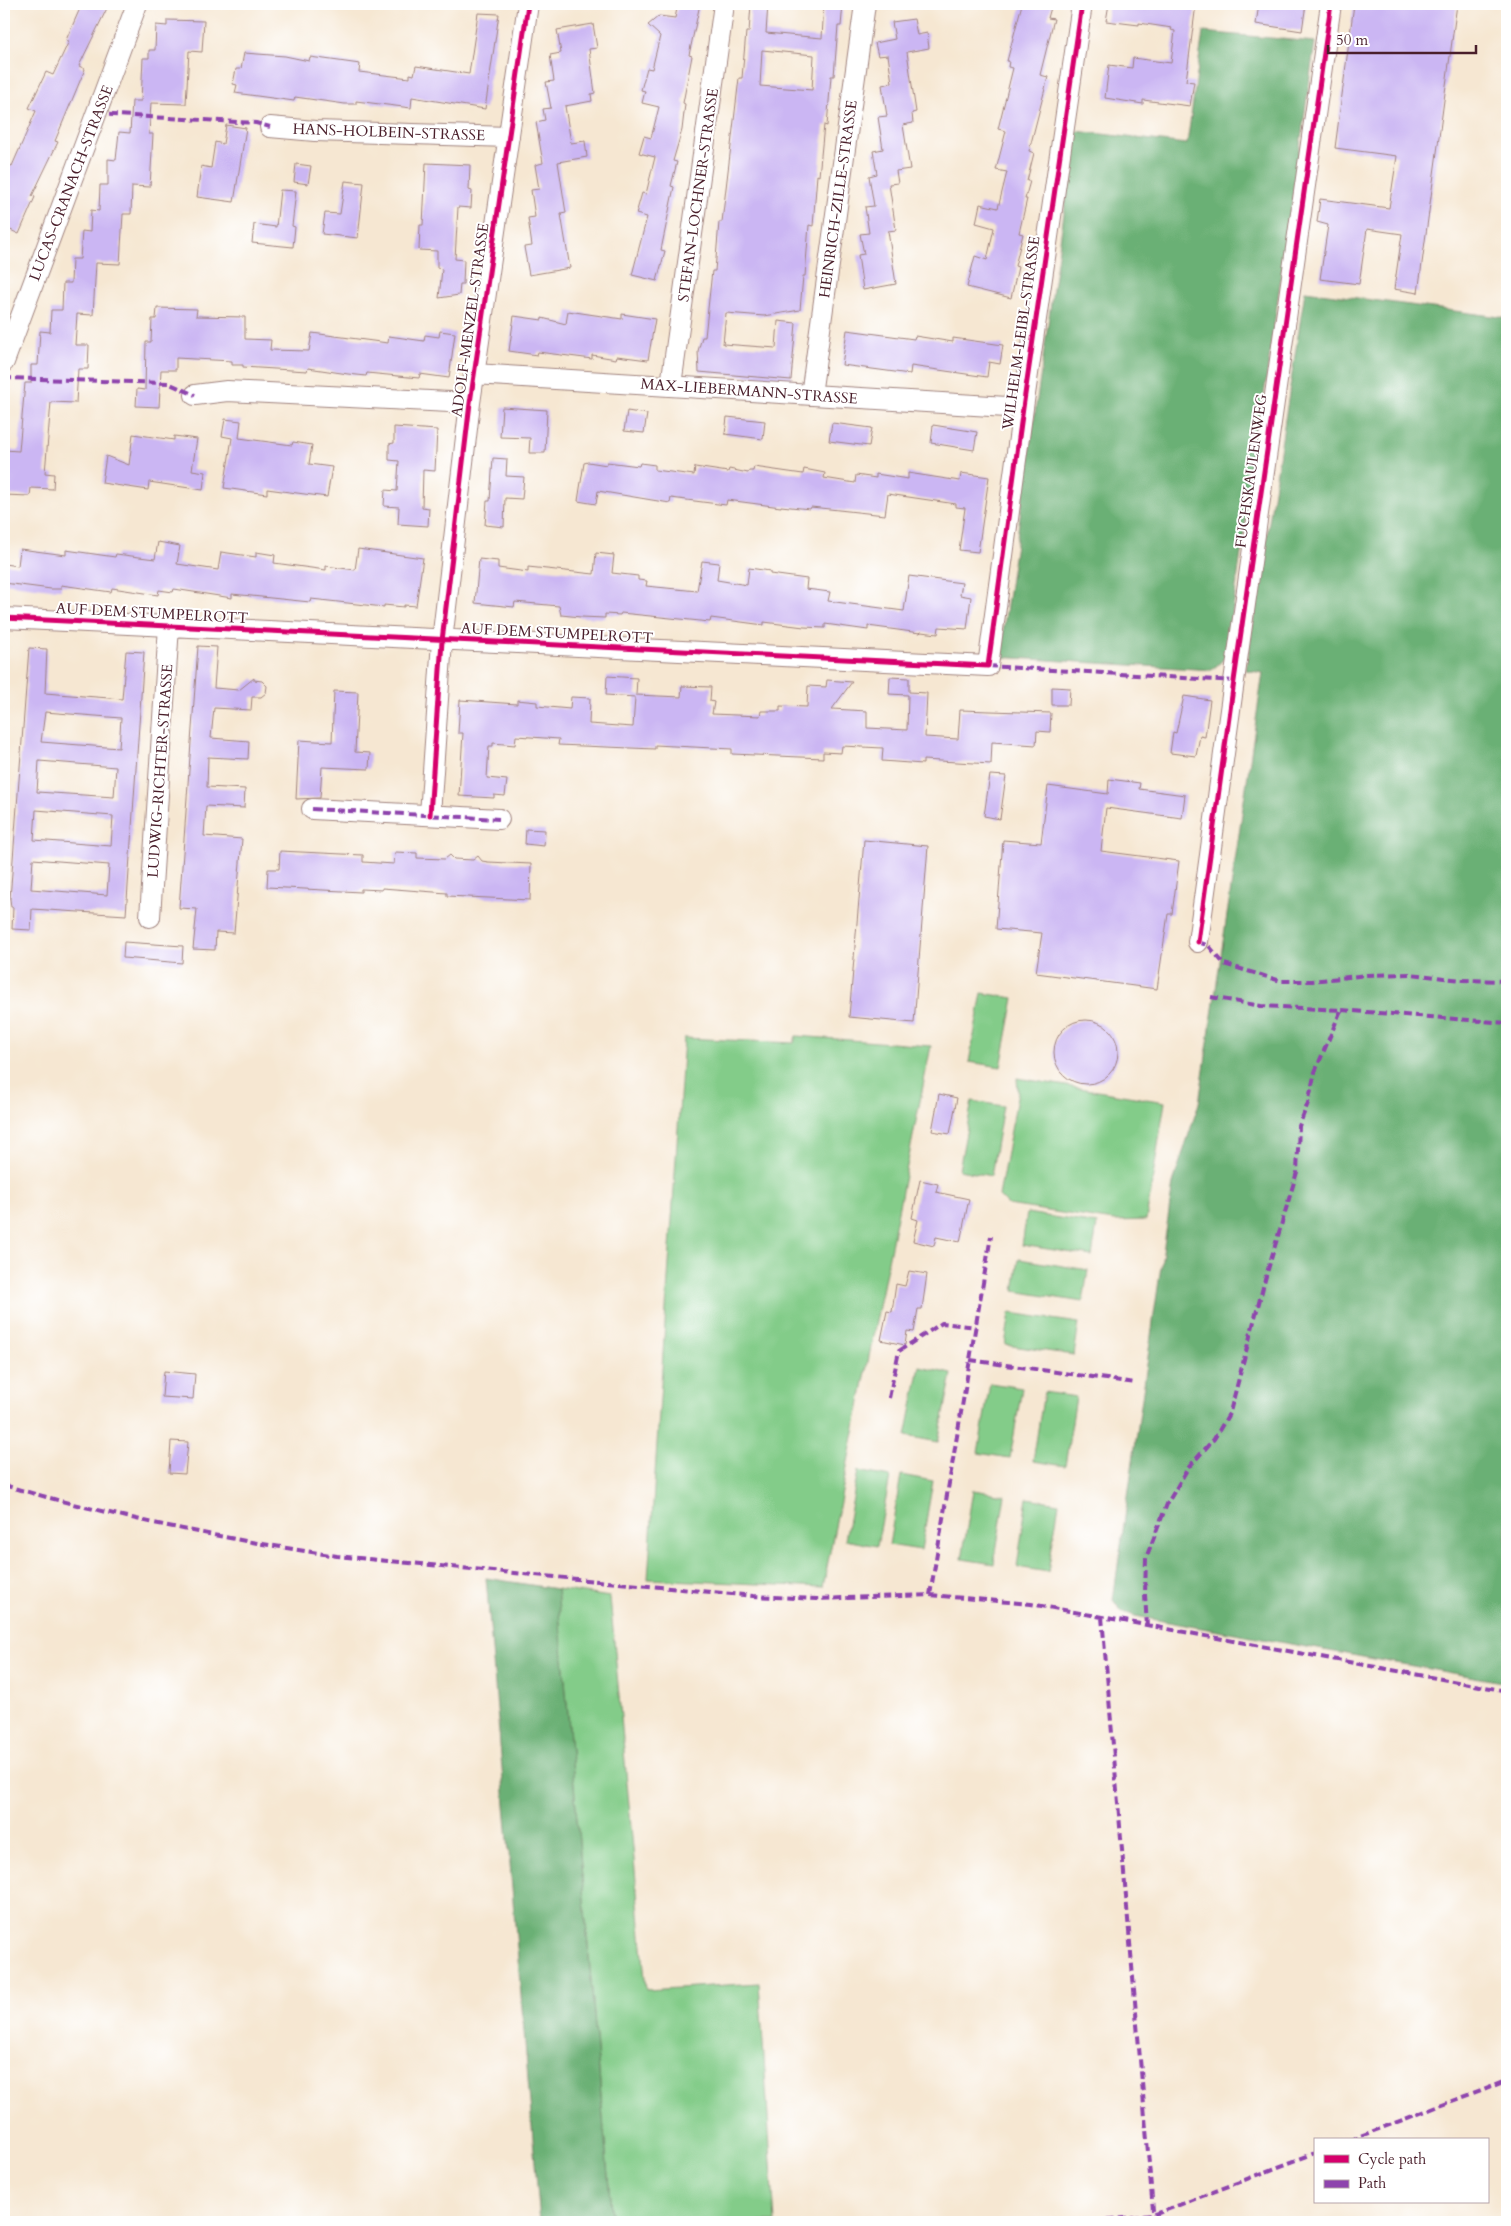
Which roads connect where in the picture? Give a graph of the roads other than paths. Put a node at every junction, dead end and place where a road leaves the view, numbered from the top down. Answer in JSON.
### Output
{"nodes":[{"id":1,"x":137,"y":4,"type":"edge"},
{"id":2,"x":528,"y":4,"type":"edge"},
{"id":3,"x":724,"y":4,"type":"edge"},
{"id":4,"x":865,"y":4,"type":"edge"},
{"id":5,"x":1082,"y":4,"type":"edge"},
{"id":6,"x":1331,"y":4,"type":"edge"},
{"id":7,"x":270,"y":127,"type":"dead end"},
{"id":8,"x":509,"y":137,"type":"junction"},
{"id":9,"x":8,"y":337,"type":"edge"},
{"id":10,"x":4,"y":362,"type":"edge"},
{"id":11,"x":474,"y":374,"type":"junction"},
{"id":12,"x":671,"y":386,"type":"junction"},
{"id":13,"x":811,"y":394,"type":"junction"},
{"id":14,"x":195,"y":395,"type":"dead end"},
{"id":15,"x":470,"y":403,"type":"junction"},
{"id":16,"x":1023,"y":408,"type":"junction"},
{"id":17,"x":4,"y":618,"type":"edge"},
{"id":18,"x":4,"y":621,"type":"edge"},
{"id":19,"x":169,"y":626,"type":"junction"},
{"id":20,"x":442,"y":640,"type":"junction"},
{"id":21,"x":988,"y":666,"type":"joint"},
{"id":22,"x":312,"y":809,"type":"dead end"},
{"id":23,"x":430,"y":815,"type":"junction"},
{"id":24,"x":499,"y":819,"type":"dead end"},
{"id":25,"x":150,"y":917,"type":"dead end"},
{"id":26,"x":1198,"y":942,"type":"dead end"}],
"edges":[{"from":1,"to":9,"type":"street","name":"LUCAS-CRANACH-STRASSE"},
{"from":2,"to":8,"type":"street","name":"ADOLF-MENZEL-STRASSE"},
{"from":3,"to":12,"type":"street","name":"STEFAN-LOCHNER-STRASSE"},
{"from":4,"to":13,"type":"street","name":"HEINRICH-ZILLE-STRASSE"},
{"from":5,"to":16,"type":"street","name":"WILHELM-LEIBL-STRASSE"},
{"from":6,"to":26,"type":"street","name":"FUCHSKAULENWEG"},
{"from":7,"to":8,"type":"street","name":"HANS-HOLBEIN-STRASSE"},
{"from":8,"to":11,"type":"street","name":"ADOLF-MENZEL-STRASSE"},
{"from":9,"to":10,"type":"street","name":"LUCAS-CRANACH-STRASSE"},
{"from":11,"to":12,"type":"street","name":"MAX-LIEBERMANN-STRASSE"},
{"from":11,"to":15,"type":"street","name":"ADOLF-MENZEL-STRASSE"},
{"from":12,"to":13,"type":"street","name":"MAX-LIEBERMANN-STRASSE"},
{"from":13,"to":16,"type":"street","name":"MAX-LIEBERMANN-STRASSE"},
{"from":14,"to":15,"type":"street"},
{"from":15,"to":20,"type":"street","name":"ADOLF-MENZEL-STRASSE"},
{"from":16,"to":21,"type":"street","name":"WILHELM-LEIBL-STRASSE"},
{"from":17,"to":18,"type":"street"},
{"from":17,"to":19,"type":"street","name":"AUF DEM STUMPELROTT"},
{"from":19,"to":20,"type":"street","name":"AUF DEM STUMPELROTT"},
{"from":19,"to":25,"type":"street","name":"LUDWIG-RICHTER-STRASSE"},
{"from":20,"to":21,"type":"street","name":"AUF DEM STUMPELROTT"},
{"from":20,"to":23,"type":"street","name":"ADOLF-MENZEL-STRASSE"},
{"from":22,"to":23,"type":"street"},
{"from":23,"to":24,"type":"street"}]}
